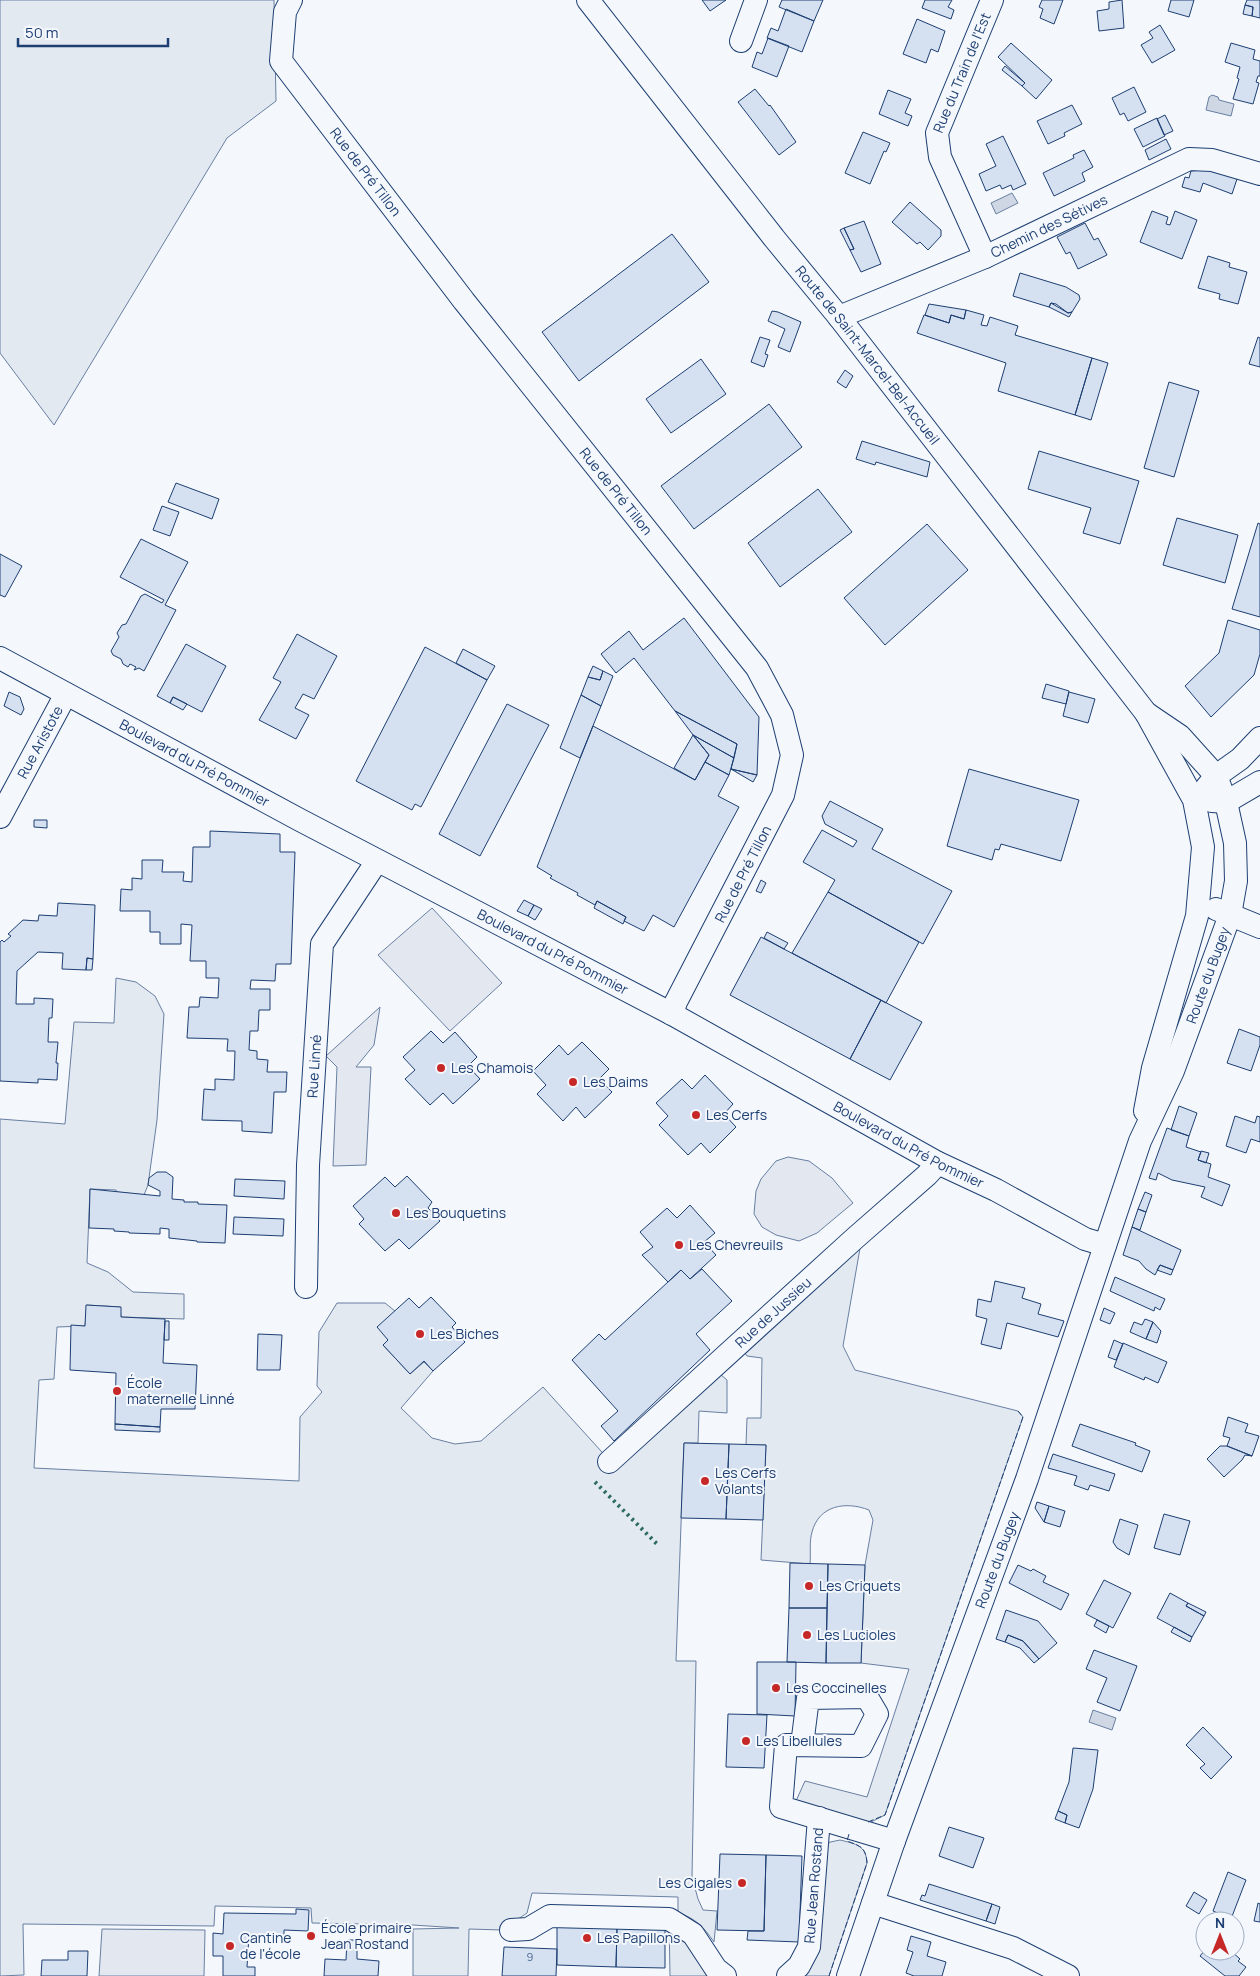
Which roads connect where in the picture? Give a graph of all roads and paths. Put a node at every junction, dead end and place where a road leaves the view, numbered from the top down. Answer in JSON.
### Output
{"nodes":[{"id":1,"x":291,"y":0,"type":"edge"},
{"id":2,"x":588,"y":0,"type":"edge"},
{"id":3,"x":756,"y":0,"type":"edge"},
{"id":4,"x":992,"y":0,"type":"edge"},
{"id":5,"x":741,"y":41,"type":"dead end"},
{"id":6,"x":1260,"y":174,"type":"edge"},
{"id":7,"x":985,"y":257,"type":"junction"},
{"id":8,"x":839,"y":317,"type":"junction"},
{"id":9,"x":0,"y":658,"type":"edge"},
{"id":10,"x":66,"y":694,"type":"junction"},
{"id":11,"x":1146,"y":712,"type":"junction"},
{"id":12,"x":1260,"y":738,"type":"edge"},
{"id":13,"x":1216,"y":776,"type":"junction"},
{"id":14,"x":1260,"y":782,"type":"edge"},
{"id":15,"x":1194,"y":800,"type":"junction"},
{"id":16,"x":1226,"y":802,"type":"junction"},
{"id":17,"x":0,"y":817,"type":"edge"},
{"id":18,"x":377,"y":861,"type":"junction"},
{"id":19,"x":1199,"y":903,"type":"junction"},
{"id":20,"x":1230,"y":915,"type":"junction"},
{"id":21,"x":1260,"y":927,"type":"edge"},
{"id":22,"x":672,"y":1014,"type":"junction"},
{"id":23,"x":1140,"y":1141,"type":"junction"},
{"id":24,"x":938,"y":1163,"type":"junction"},
{"id":25,"x":1104,"y":1245,"type":"junction"},
{"id":26,"x":306,"y":1287,"type":"dead end"},
{"id":27,"x":610,"y":1462,"type":"dead end"},
{"id":28,"x":802,"y":1745,"type":"dead end"},
{"id":29,"x":819,"y":1818,"type":"junction"},
{"id":30,"x":894,"y":1841,"type":"junction"},
{"id":31,"x":873,"y":1903,"type":"junction"},
{"id":32,"x":511,"y":1930,"type":"dead end"},
{"id":33,"x":725,"y":1976,"type":"edge"},
{"id":34,"x":788,"y":1976,"type":"edge"},
{"id":35,"x":848,"y":1976,"type":"edge"},
{"id":36,"x":1068,"y":1976,"type":"edge"}],
"edges":[{"from":1,"to":22,"type":"street","name":"Rue de Pré Tillon"},
{"from":2,"to":8,"type":"street","name":"Route de Saint-Marcel-Bel-Accueil"},
{"from":3,"to":5,"type":"street"},
{"from":4,"to":7,"type":"street","name":"Rue du Train de l'Est"},
{"from":6,"to":7,"type":"street","name":"Chemin des Sétives"},
{"from":7,"to":8,"type":"street","name":"Chemin des Sétives"},
{"from":8,"to":11,"type":"street","name":"Route de Saint-Marcel-Bel-Accueil"},
{"from":9,"to":10,"type":"street","name":"Boulevard du Pré Pommier"},
{"from":10,"to":17,"type":"street","name":"Rue Aristote"},
{"from":10,"to":18,"type":"street","name":"Boulevard du Pré Pommier"},
{"from":11,"to":13,"type":"street","name":"Route de Saint-Marcel-Bel-Accueil"},
{"from":11,"to":15,"type":"street","name":"Route de Saint-Marcel-Bel-Accueil"},
{"from":12,"to":13,"type":"street"},
{"from":13,"to":15,"type":"street"},
{"from":13,"to":16,"type":"street","name":"Route du Bugey"},
{"from":14,"to":16,"type":"street"},
{"from":15,"to":16,"type":"street"},
{"from":15,"to":19,"type":"street","name":"Route du Bugey"},
{"from":16,"to":20,"type":"street","name":"Route du Bugey"},
{"from":18,"to":22,"type":"street","name":"Boulevard du Pré Pommier"},
{"from":18,"to":26,"type":"street","name":"Rue Linné"},
{"from":19,"to":20,"type":"street"},
{"from":19,"to":23,"type":"street","name":"Route du Bugey"},
{"from":20,"to":21,"type":"street"},
{"from":20,"to":23,"type":"street","name":"Route du Bugey"},
{"from":22,"to":24,"type":"street","name":"Boulevard du Pré Pommier"},
{"from":23,"to":25,"type":"street","name":"Route du Bugey"},
{"from":24,"to":25,"type":"street","name":"Boulevard du Pré Pommier"},
{"from":24,"to":27,"type":"street","name":"Rue de Jussieu"},
{"from":25,"to":30,"type":"street","name":"Route du Bugey"},
{"from":28,"to":29,"type":"street","name":"Rue Jean Rostand"},
{"from":29,"to":30,"type":"street","name":"Rue Jean Rostand"},
{"from":29,"to":34,"type":"street","name":"Rue Jean Rostand"},
{"from":30,"to":31,"type":"street","name":"Route du Bugey"},
{"from":31,"to":35,"type":"street","name":"Route du Bugey"},
{"from":31,"to":36,"type":"street"},
{"from":32,"to":33,"type":"street"}]}
